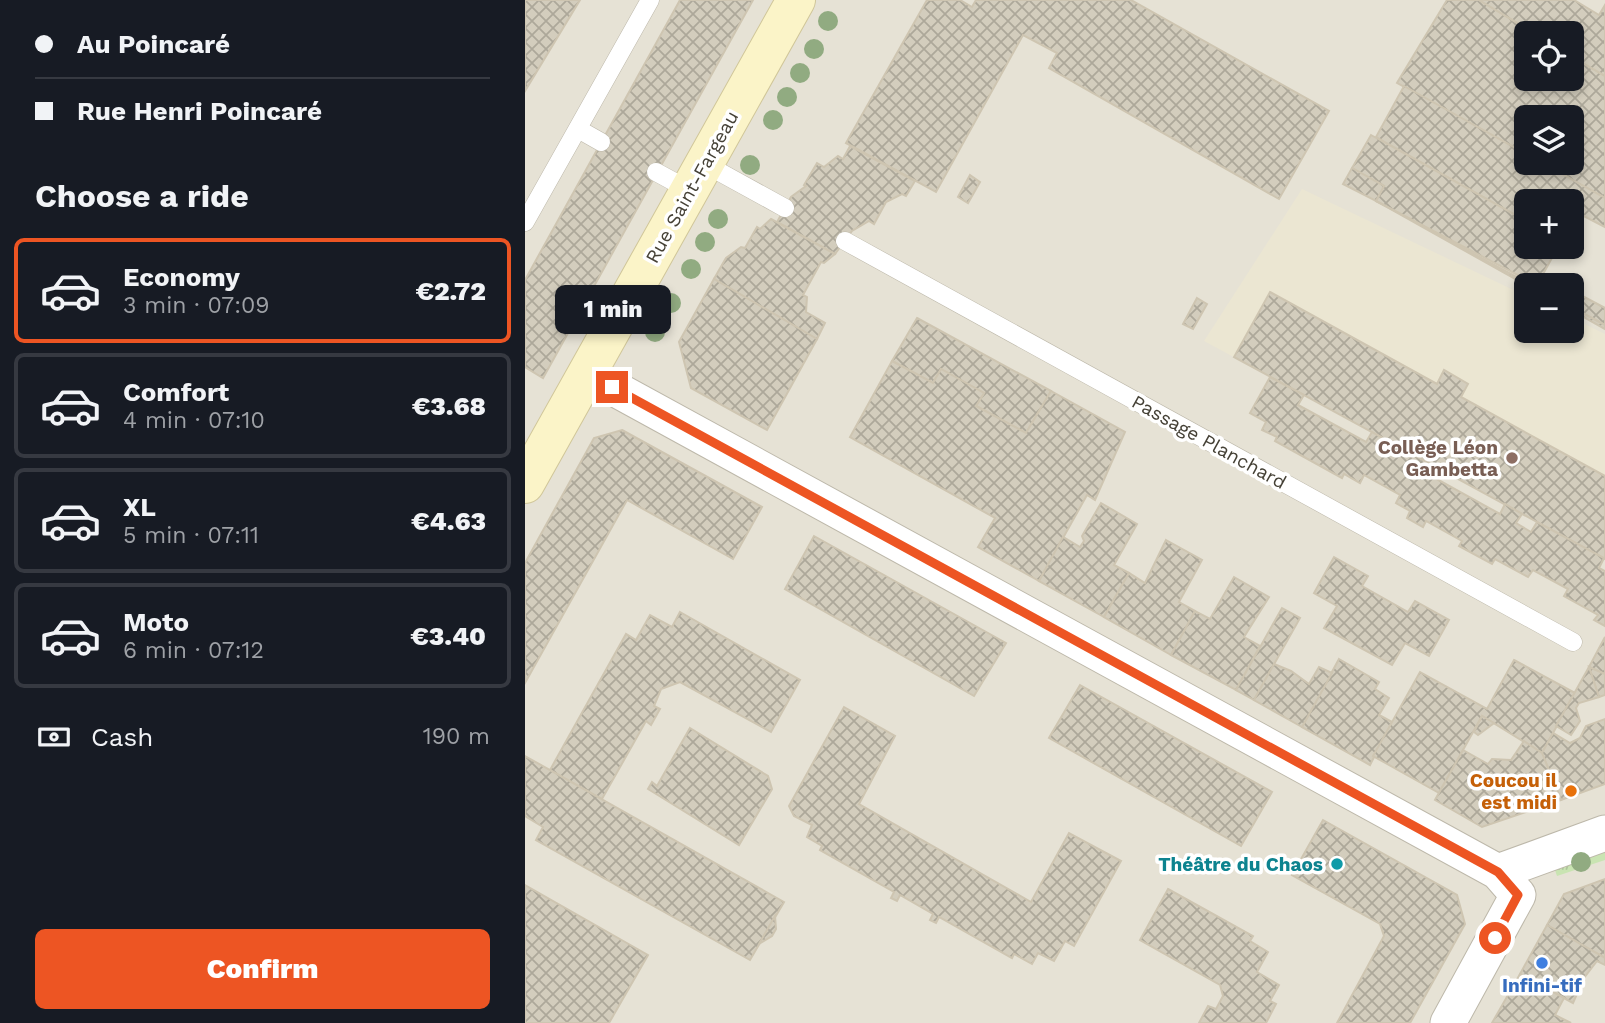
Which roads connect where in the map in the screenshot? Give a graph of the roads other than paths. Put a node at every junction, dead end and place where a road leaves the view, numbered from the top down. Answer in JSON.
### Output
{"nodes":[{"id":1,"x":650,"y":0,"type":"edge"},
{"id":2,"x":795,"y":1,"type":"edge"},
{"id":3,"x":578,"y":130,"type":"junction"},
{"id":4,"x":601,"y":142,"type":"dead end"},
{"id":5,"x":656,"y":172,"type":"dead end"},
{"id":6,"x":698,"y":177,"type":"junction"},
{"id":7,"x":785,"y":208,"type":"dead end"},
{"id":8,"x":525,"y":222,"type":"edge"},
{"id":9,"x":845,"y":241,"type":"dead end"},
{"id":10,"x":588,"y":374,"type":"junction"},
{"id":11,"x":527,"y":474,"type":"edge"},
{"id":12,"x":1573,"y":642,"type":"dead end"},
{"id":13,"x":1605,"y":833,"type":"edge"},
{"id":14,"x":1498,"y":872,"type":"junction"},
{"id":15,"x":1448,"y":1023,"type":"edge"}],
"edges":[{"from":1,"to":3,"type":"lane"},
{"from":2,"to":6,"type":"street","name":"Rue Saint-Fargeau"},
{"from":3,"to":4,"type":"lane"},
{"from":3,"to":8,"type":"lane"},
{"from":5,"to":6,"type":"lane"},
{"from":6,"to":7,"type":"lane"},
{"from":6,"to":10,"type":"street","name":"Rue Saint-Fargeau"},
{"from":9,"to":12,"type":"lane","name":"Passage Planchard"},
{"from":10,"to":11,"type":"street","name":"Rue Saint-Fargeau"},
{"from":10,"to":14,"type":"street"},
{"from":13,"to":14,"type":"street"},
{"from":14,"to":15,"type":"street"}]}
